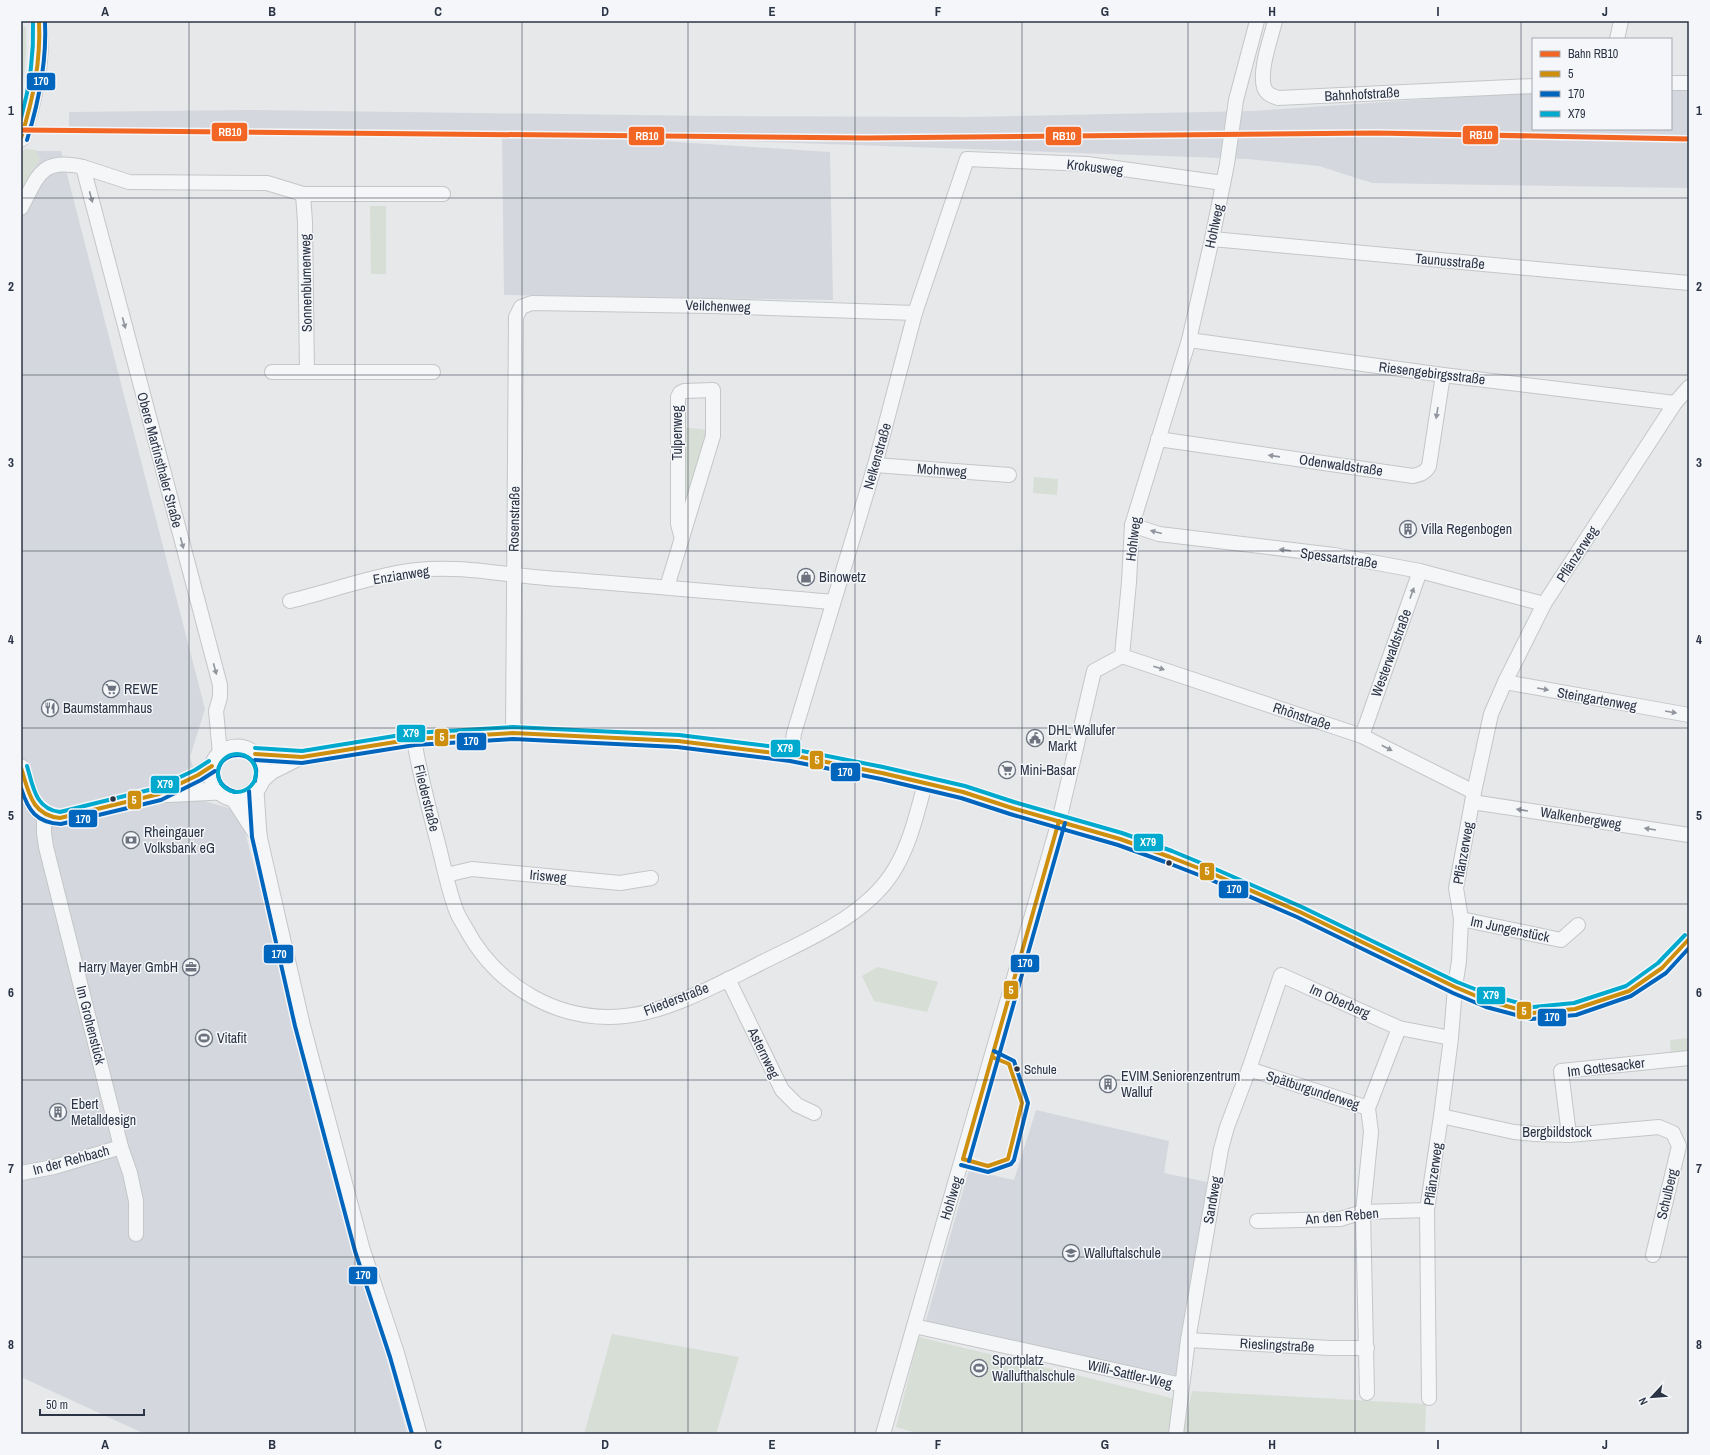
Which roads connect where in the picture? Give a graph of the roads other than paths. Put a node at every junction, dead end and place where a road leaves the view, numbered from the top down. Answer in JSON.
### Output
{"nodes":[{"id":1,"x":39,"y":21,"type":"edge"},
{"id":2,"x":1257,"y":21,"type":"edge"},
{"id":3,"x":1275,"y":21,"type":"edge"},
{"id":4,"x":1621,"y":21,"type":"edge"},
{"id":5,"x":1617,"y":38,"type":"edge"},
{"id":6,"x":1672,"y":83,"type":"edge"},
{"id":7,"x":1689,"y":83,"type":"edge"},
{"id":8,"x":1532,"y":86,"type":"edge"},
{"id":9,"x":21,"y":138,"type":"edge"},
{"id":10,"x":967,"y":159,"type":"joint"},
{"id":11,"x":83,"y":167,"type":"junction"},
{"id":12,"x":1223,"y":183,"type":"junction"},
{"id":13,"x":303,"y":194,"type":"junction"},
{"id":14,"x":443,"y":194,"type":"dead end"},
{"id":15,"x":21,"y":208,"type":"edge"},
{"id":16,"x":1212,"y":239,"type":"junction"},
{"id":17,"x":1689,"y":283,"type":"edge"},
{"id":18,"x":521,"y":306,"type":"joint"},
{"id":19,"x":916,"y":313,"type":"junction"},
{"id":20,"x":1189,"y":340,"type":"junction"},
{"id":21,"x":272,"y":372,"type":"dead end"},
{"id":22,"x":307,"y":372,"type":"junction"},
{"id":23,"x":432,"y":372,"type":"dead end"},
{"id":24,"x":1443,"y":375,"type":"junction"},
{"id":25,"x":1689,"y":387,"type":"edge"},
{"id":26,"x":1675,"y":403,"type":"junction"},
{"id":27,"x":1158,"y":439,"type":"junction"},
{"id":28,"x":875,"y":465,"type":"junction"},
{"id":29,"x":1009,"y":475,"type":"dead end"},
{"id":30,"x":1132,"y":525,"type":"junction"},
{"id":31,"x":682,"y":539,"type":"junction"},
{"id":32,"x":1420,"y":570,"type":"junction"},
{"id":33,"x":513,"y":576,"type":"junction"},
{"id":34,"x":667,"y":587,"type":"junction"},
{"id":35,"x":290,"y":601,"type":"dead end"},
{"id":36,"x":833,"y":602,"type":"junction"},
{"id":37,"x":1544,"y":604,"type":"junction"},
{"id":38,"x":1122,"y":656,"type":"junction"},
{"id":39,"x":1505,"y":682,"type":"junction"},
{"id":40,"x":1689,"y":715,"type":"edge"},
{"id":41,"x":513,"y":733,"type":"junction"},
{"id":42,"x":1362,"y":736,"type":"junction"},
{"id":43,"x":414,"y":740,"type":"junction"},
{"id":44,"x":255,"y":754,"type":"junction"},
{"id":45,"x":791,"y":755,"type":"junction"},
{"id":46,"x":302,"y":757,"type":"junction"},
{"id":47,"x":216,"y":760,"type":"junction"},
{"id":48,"x":21,"y":768,"type":"edge"},
{"id":49,"x":925,"y":784,"type":"junction"},
{"id":50,"x":259,"y":786,"type":"junction"},
{"id":51,"x":219,"y":791,"type":"junction"},
{"id":52,"x":159,"y":794,"type":"junction"},
{"id":53,"x":1473,"y":797,"type":"junction"},
{"id":54,"x":234,"y":798,"type":"junction"},
{"id":55,"x":44,"y":816,"type":"junction"},
{"id":56,"x":1059,"y":821,"type":"junction"},
{"id":57,"x":1689,"y":835,"type":"edge"},
{"id":58,"x":258,"y":836,"type":"junction"},
{"id":59,"x":446,"y":875,"type":"junction"},
{"id":60,"x":651,"y":878,"type":"dead end"},
{"id":61,"x":1462,"y":919,"type":"junction"},
{"id":62,"x":1578,"y":925,"type":"dead end"},
{"id":63,"x":1689,"y":939,"type":"edge"},
{"id":64,"x":1281,"y":974,"type":"joint"},
{"id":65,"x":728,"y":980,"type":"junction"},
{"id":66,"x":1455,"y":987,"type":"junction"},
{"id":67,"x":1399,"y":1028,"type":"junction"},
{"id":68,"x":1451,"y":1038,"type":"junction"},
{"id":69,"x":1689,"y":1058,"type":"edge"},
{"id":70,"x":1249,"y":1069,"type":"junction"},
{"id":71,"x":1368,"y":1108,"type":"junction"},
{"id":72,"x":814,"y":1113,"type":"dead end"},
{"id":73,"x":1441,"y":1116,"type":"junction"},
{"id":74,"x":1673,"y":1133,"type":"joint"},
{"id":75,"x":1569,"y":1134,"type":"junction"},
{"id":76,"x":121,"y":1147,"type":"junction"},
{"id":77,"x":21,"y":1174,"type":"edge"},
{"id":78,"x":1427,"y":1210,"type":"junction"},
{"id":79,"x":1363,"y":1212,"type":"junction"},
{"id":80,"x":1257,"y":1221,"type":"dead end"},
{"id":81,"x":136,"y":1234,"type":"dead end"},
{"id":82,"x":1653,"y":1255,"type":"dead end"},
{"id":83,"x":914,"y":1326,"type":"junction"},
{"id":84,"x":1188,"y":1340,"type":"junction"},
{"id":85,"x":1367,"y":1348,"type":"junction"},
{"id":86,"x":1182,"y":1385,"type":"junction"},
{"id":87,"x":1367,"y":1393,"type":"dead end"},
{"id":88,"x":1429,"y":1398,"type":"dead end"},
{"id":89,"x":418,"y":1434,"type":"edge"},
{"id":90,"x":883,"y":1434,"type":"edge"},
{"id":91,"x":1176,"y":1434,"type":"edge"}],
"edges":[{"from":1,"to":9,"type":"street"},
{"from":2,"to":12,"type":"street","name":"Hohlweg"},
{"from":3,"to":8,"type":"street","name":"Bahnhofstraße"},
{"from":4,"to":5,"type":"street"},
{"from":6,"to":7,"type":"street"},
{"from":10,"to":12,"type":"street","name":"Krokusweg"},
{"from":10,"to":19,"type":"street","name":"Nelkenstraße"},
{"from":11,"to":13,"type":"street"},
{"from":11,"to":15,"type":"street"},
{"from":11,"to":47,"type":"street","name":"Obere Martinsthaler Straße","one_way":true},
{"from":12,"to":16,"type":"street","name":"Hohlweg"},
{"from":13,"to":14,"type":"street"},
{"from":13,"to":22,"type":"street","name":"Sonnenblumenweg"},
{"from":16,"to":17,"type":"street","name":"Taunusstraße"},
{"from":16,"to":20,"type":"street","name":"Hohlweg"},
{"from":18,"to":19,"type":"street","name":"Veilchenweg"},
{"from":18,"to":33,"type":"street","name":"Rosenstraße"},
{"from":19,"to":28,"type":"street","name":"Nelkenstraße"},
{"from":20,"to":24,"type":"street","name":"Riesengebirgsstraße"},
{"from":20,"to":27,"type":"street","name":"Hohlweg"},
{"from":21,"to":22,"type":"street"},
{"from":22,"to":23,"type":"street"},
{"from":24,"to":26,"type":"street","name":"Riesengebirgsstraße"},
{"from":24,"to":27,"type":"street","name":"Odenwaldstraße","one_way":true},
{"from":25,"to":26,"type":"street","name":"Pflänzerweg"},
{"from":26,"to":37,"type":"street","name":"Pflänzerweg"},
{"from":27,"to":30,"type":"street","name":"Hohlweg"},
{"from":28,"to":29,"type":"street","name":"Mohnweg"},
{"from":28,"to":36,"type":"street","name":"Nelkenstraße"},
{"from":32,"to":30,"type":"street","name":"Spessartstraße","one_way":true},
{"from":30,"to":38,"type":"street","name":"Hohlweg"},
{"from":31,"to":31,"type":"street","name":"Tulpenweg"},
{"from":31,"to":34,"type":"street","name":"Tulpenweg"},
{"from":32,"to":37,"type":"street","name":"Spessartstraße"},
{"from":42,"to":32,"type":"street","name":"Westerwaldstraße","one_way":true},
{"from":33,"to":34,"type":"street"},
{"from":33,"to":35,"type":"street","name":"Enzianweg"},
{"from":33,"to":41,"type":"street","name":"Rosenstraße"},
{"from":34,"to":36,"type":"street"},
{"from":36,"to":45,"type":"street","name":"Nelkenstraße"},
{"from":37,"to":39,"type":"street","name":"Pflänzerweg"},
{"from":38,"to":42,"type":"street","name":"Rhönstraße","one_way":true},
{"from":38,"to":56,"type":"street","name":"Hohlweg"},
{"from":39,"to":40,"type":"street","name":"Steingartenweg","one_way":true},
{"from":39,"to":53,"type":"street","name":"Pflänzerweg"},
{"from":41,"to":43,"type":"street"},
{"from":41,"to":45,"type":"street"},
{"from":42,"to":53,"type":"street","name":"Rhönstraße","one_way":true},
{"from":43,"to":46,"type":"street"},
{"from":43,"to":59,"type":"street","name":"Fliederstraße"},
{"from":44,"to":46,"type":"street"},
{"from":44,"to":47,"type":"street"},
{"from":44,"to":50,"type":"street"},
{"from":45,"to":49,"type":"street"},
{"from":46,"to":50,"type":"street"},
{"from":47,"to":51,"type":"street"},
{"from":47,"to":52,"type":"street"},
{"from":48,"to":55,"type":"street"},
{"from":49,"to":56,"type":"street"},
{"from":49,"to":65,"type":"street","name":"Fliederstraße"},
{"from":50,"to":54,"type":"street"},
{"from":50,"to":58,"type":"street"},
{"from":51,"to":52,"type":"street"},
{"from":51,"to":54,"type":"street"},
{"from":52,"to":55,"type":"street"},
{"from":57,"to":53,"type":"street","name":"Walkenbergweg","one_way":true},
{"from":53,"to":61,"type":"street","name":"Pflänzerweg"},
{"from":54,"to":58,"type":"street"},
{"from":55,"to":76,"type":"street","name":"Im Grohenstück"},
{"from":56,"to":66,"type":"street"},
{"from":56,"to":83,"type":"street","name":"Hohlweg"},
{"from":58,"to":89,"type":"street"},
{"from":59,"to":60,"type":"street","name":"Irisweg"},
{"from":59,"to":65,"type":"street","name":"Fliederstraße"},
{"from":61,"to":62,"type":"street","name":"Im Jungenstück"},
{"from":61,"to":66,"type":"street","name":"Pflänzerweg"},
{"from":63,"to":66,"type":"street"},
{"from":64,"to":67,"type":"street","name":"Im Oberberg"},
{"from":64,"to":70,"type":"street","name":"Sandweg"},
{"from":65,"to":72,"type":"street","name":"Asternweg"},
{"from":66,"to":68,"type":"street","name":"Pflänzerweg"},
{"from":67,"to":68,"type":"street","name":"Im Oberberg"},
{"from":67,"to":71,"type":"street"},
{"from":68,"to":73,"type":"street","name":"Pflänzerweg"},
{"from":69,"to":75,"type":"street","name":"Im Gottesacker"},
{"from":70,"to":71,"type":"street","name":"Spätburgunderweg"},
{"from":70,"to":84,"type":"street","name":"Sandweg"},
{"from":71,"to":79,"type":"street","name":"Spätburgunderweg"},
{"from":73,"to":75,"type":"street","name":"Bergbildstock"},
{"from":73,"to":78,"type":"street","name":"Pflänzerweg"},
{"from":74,"to":75,"type":"street","name":"Bergbildstock"},
{"from":74,"to":82,"type":"street","name":"Schulberg"},
{"from":76,"to":77,"type":"street","name":"In der Rehbach"},
{"from":76,"to":81,"type":"street","name":"Im Grohenstück"},
{"from":78,"to":79,"type":"street","name":"An den Reben"},
{"from":78,"to":88,"type":"street","name":"Pflänzerweg"},
{"from":79,"to":80,"type":"street","name":"An den Reben"},
{"from":79,"to":85,"type":"street"},
{"from":83,"to":86,"type":"street","name":"Willi-Sattler-Weg"},
{"from":83,"to":90,"type":"street","name":"Hohlweg"},
{"from":84,"to":85,"type":"street","name":"Rieslingstraße"},
{"from":84,"to":86,"type":"street","name":"Sandweg"},
{"from":85,"to":87,"type":"street"},
{"from":86,"to":91,"type":"street","name":"Sandweg"}]}
